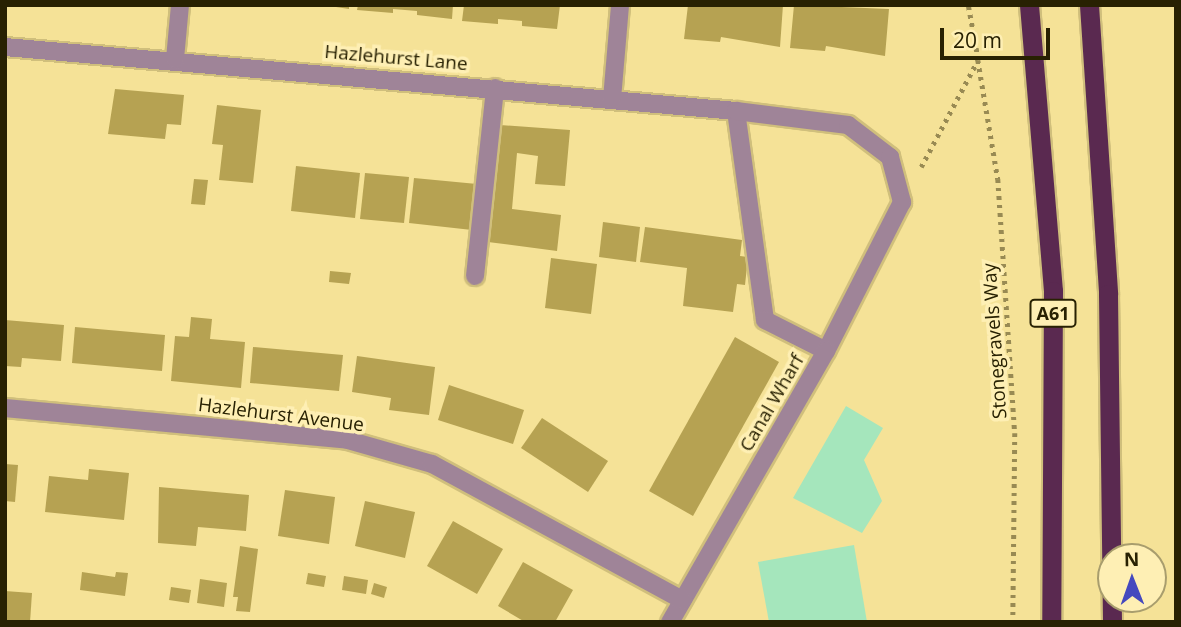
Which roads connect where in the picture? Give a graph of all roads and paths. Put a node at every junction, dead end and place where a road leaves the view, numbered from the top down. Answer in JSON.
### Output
{"nodes":[{"id":1,"x":180,"y":5,"type":"edge"},
{"id":2,"x":620,"y":5,"type":"edge"},
{"id":3,"x":968,"y":5,"type":"edge"},
{"id":4,"x":1029,"y":5,"type":"edge"},
{"id":5,"x":1089,"y":5,"type":"edge"},
{"id":6,"x":5,"y":47,"type":"edge"},
{"id":7,"x":175,"y":59,"type":"junction"},
{"id":8,"x":978,"y":60,"type":"junction"},
{"id":9,"x":495,"y":88,"type":"junction"},
{"id":10,"x":612,"y":99,"type":"junction"},
{"id":11,"x":736,"y":111,"type":"junction"},
{"id":12,"x":902,"y":202,"type":"junction"},
{"id":13,"x":475,"y":276,"type":"dead end"},
{"id":14,"x":826,"y":351,"type":"junction"},
{"id":15,"x":5,"y":408,"type":"edge"},
{"id":16,"x":683,"y":600,"type":"junction"},
{"id":17,"x":670,"y":622,"type":"edge"},
{"id":18,"x":1013,"y":622,"type":"edge"},
{"id":19,"x":1051,"y":622,"type":"edge"},
{"id":20,"x":1111,"y":622,"type":"edge"}],
"edges":[{"from":1,"to":7,"type":"street"},
{"from":2,"to":10,"type":"street"},
{"from":3,"to":8,"type":"path","name":"Stonegravels Way"},
{"from":4,"to":19,"type":"highway","number":"A61"},
{"from":5,"to":20,"type":"highway"},
{"from":6,"to":7,"type":"street","name":"Hazlehurst Lane"},
{"from":7,"to":9,"type":"street","name":"Hazlehurst Lane"},
{"from":8,"to":12,"type":"path"},
{"from":8,"to":18,"type":"path","name":"Stonegravels Way"},
{"from":9,"to":10,"type":"street","name":"Hazlehurst Lane"},
{"from":9,"to":13,"type":"street"},
{"from":10,"to":11,"type":"street","name":"Hazlehurst Lane"},
{"from":11,"to":12,"type":"street","name":"Hazlehurst Lane"},
{"from":11,"to":14,"type":"street"},
{"from":12,"to":14,"type":"street","name":"Canal Wharf"},
{"from":14,"to":16,"type":"street","name":"Canal Wharf"},
{"from":15,"to":16,"type":"street","name":"Hazlehurst Avenue"},
{"from":16,"to":17,"type":"street","name":"Canal Wharf"}]}
